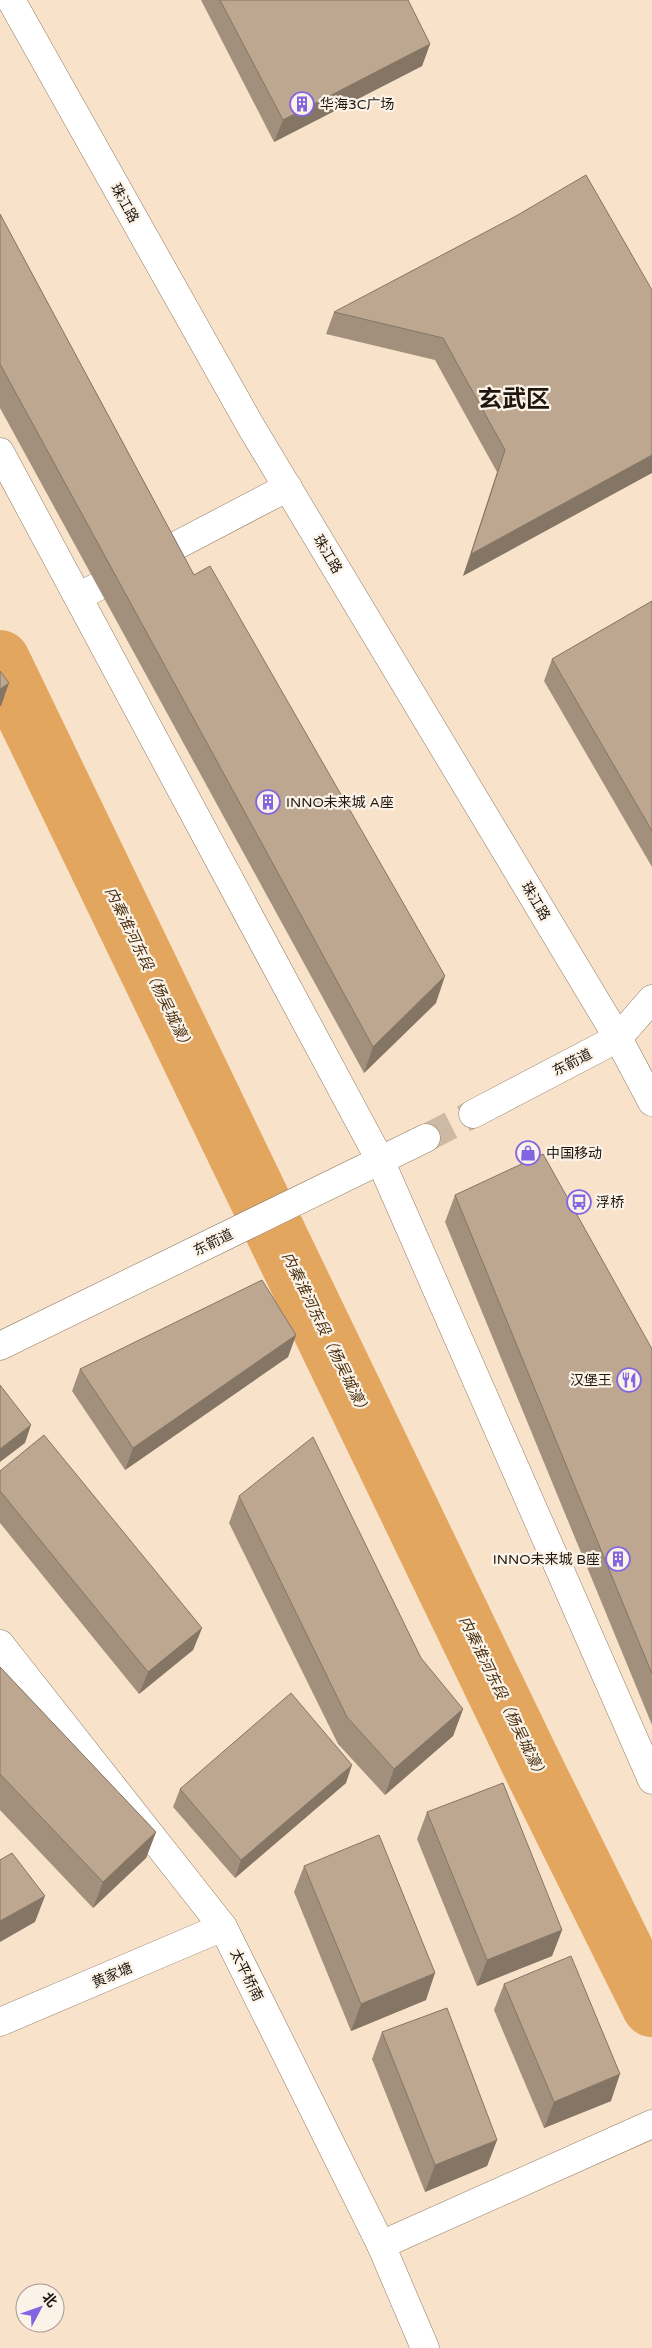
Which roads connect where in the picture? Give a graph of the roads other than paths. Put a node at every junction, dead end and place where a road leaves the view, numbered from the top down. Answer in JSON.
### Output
{"nodes":[{"id":1,"x":11,"y":0,"type":"edge"},
{"id":2,"x":0,"y":452,"type":"edge"},
{"id":3,"x":288,"y":487,"type":"junction"},
{"id":4,"x":78,"y":597,"type":"junction"},
{"id":5,"x":652,"y":999,"type":"edge"},
{"id":6,"x":618,"y":1038,"type":"junction"},
{"id":7,"x":652,"y":1102,"type":"edge"},
{"id":8,"x":472,"y":1114,"type":"tunnel mouth"},
{"id":9,"x":426,"y":1138,"type":"tunnel mouth"},
{"id":10,"x":380,"y":1160,"type":"junction"},
{"id":11,"x":0,"y":1346,"type":"edge"},
{"id":12,"x":0,"y":1644,"type":"edge"},
{"id":13,"x":652,"y":1780,"type":"edge"},
{"id":14,"x":223,"y":1927,"type":"junction"},
{"id":15,"x":0,"y":2022,"type":"edge"},
{"id":16,"x":644,"y":2127,"type":"edge"},
{"id":17,"x":381,"y":2245,"type":"junction"},
{"id":18,"x":425,"y":2348,"type":"edge"}],
"edges":[{"from":1,"to":3,"type":"street","name":"珠江路"},
{"from":2,"to":4,"type":"street"},
{"from":3,"to":4,"type":"street"},
{"from":3,"to":6,"type":"street","name":"珠江路"},
{"from":4,"to":10,"type":"street"},
{"from":5,"to":6,"type":"street"},
{"from":6,"to":7,"type":"street","name":"珠江路"},
{"from":6,"to":8,"type":"street","name":"东箭道"},
{"from":9,"to":10,"type":"street","name":"东箭道"},
{"from":10,"to":11,"type":"street","name":"东箭道"},
{"from":10,"to":13,"type":"street"},
{"from":12,"to":14,"type":"street","name":"太平桥南"},
{"from":14,"to":15,"type":"street","name":"黄家塘"},
{"from":14,"to":17,"type":"street","name":"太平桥南"},
{"from":16,"to":17,"type":"street"},
{"from":17,"to":18,"type":"street","name":"太平桥南"}]}
